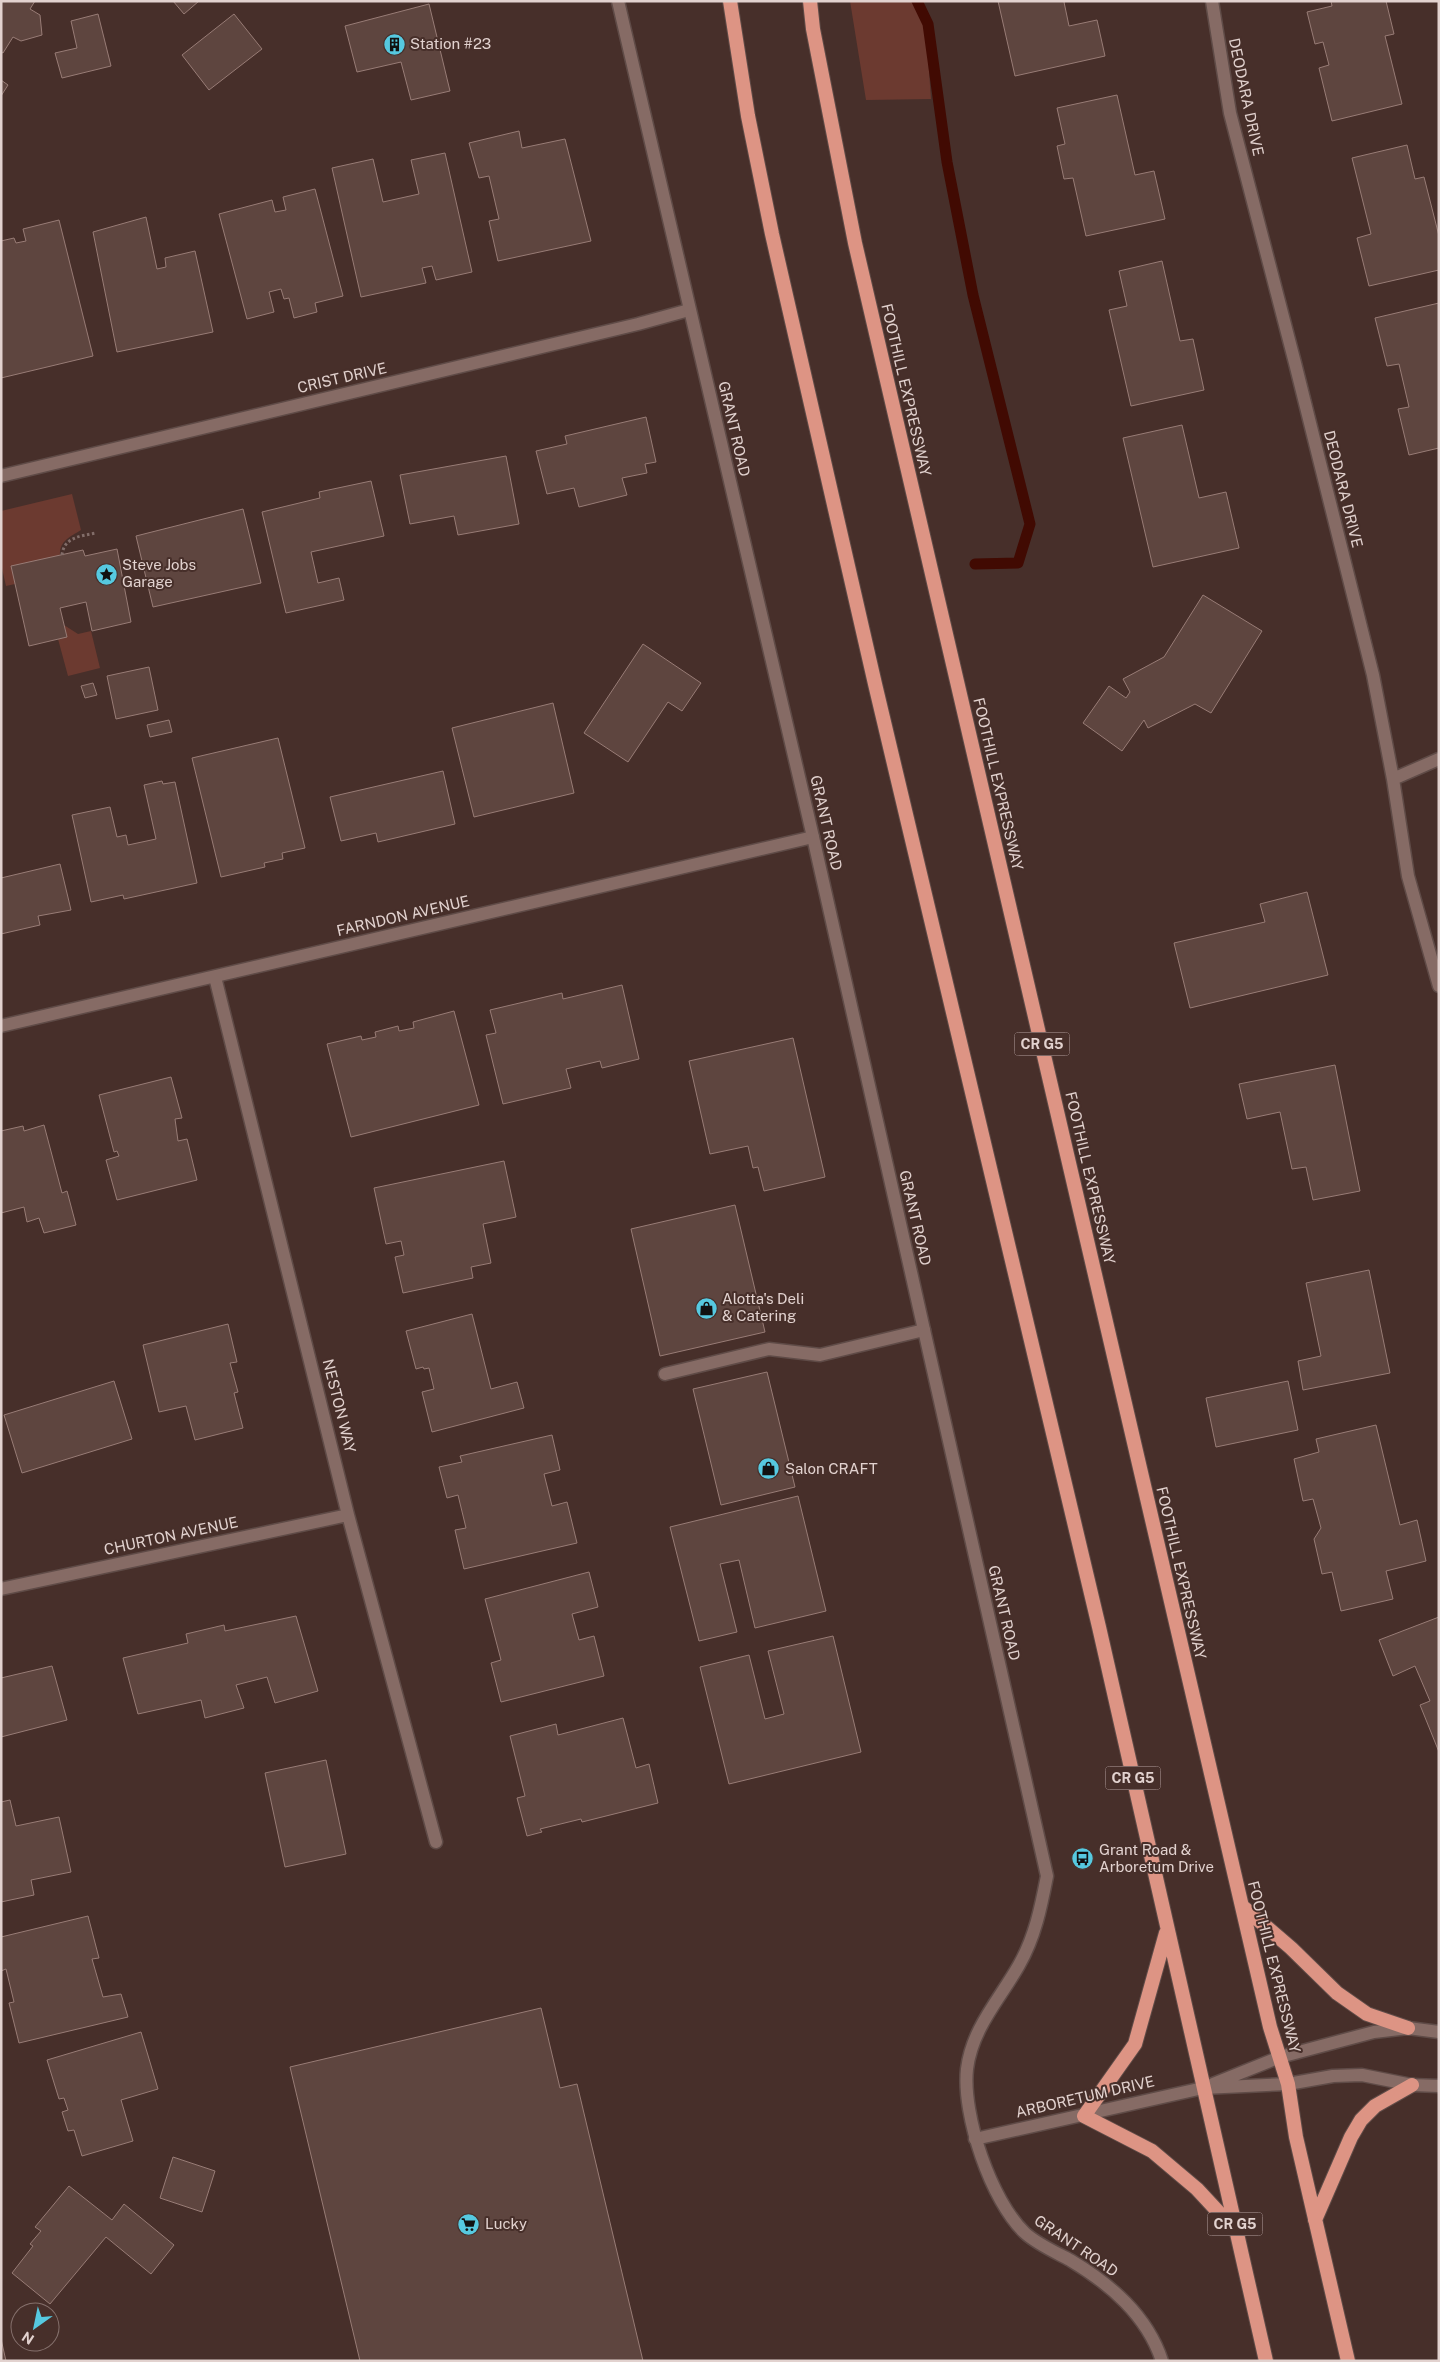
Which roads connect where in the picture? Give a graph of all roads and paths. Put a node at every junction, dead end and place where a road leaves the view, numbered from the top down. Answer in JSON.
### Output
{"nodes":[{"id":1,"x":618,"y":1,"type":"edge"},
{"id":2,"x":730,"y":1,"type":"edge"},
{"id":3,"x":810,"y":1,"type":"edge"},
{"id":4,"x":1212,"y":1,"type":"edge"},
{"id":5,"x":689,"y":310,"type":"junction"},
{"id":6,"x":1,"y":476,"type":"edge"},
{"id":7,"x":96,"y":533,"type":"dead end"},
{"id":8,"x":62,"y":555,"type":"dead end"},
{"id":9,"x":1439,"y":759,"type":"edge"},
{"id":10,"x":1393,"y":779,"type":"junction"},
{"id":11,"x":813,"y":837,"type":"junction"},
{"id":12,"x":215,"y":977,"type":"junction"},
{"id":13,"x":1439,"y":986,"type":"edge"},
{"id":14,"x":1,"y":1026,"type":"edge"},
{"id":15,"x":924,"y":1330,"type":"junction"},
{"id":16,"x":665,"y":1374,"type":"dead end"},
{"id":17,"x":348,"y":1514,"type":"junction"},
{"id":18,"x":1,"y":1589,"type":"edge"},
{"id":19,"x":436,"y":1842,"type":"dead end"},
{"id":20,"x":1242,"y":1906,"type":"junction"},
{"id":21,"x":1167,"y":1930,"type":"junction"},
{"id":22,"x":1408,"y":2028,"type":"junction"},
{"id":23,"x":1439,"y":2032,"type":"edge"},
{"id":24,"x":1280,"y":2057,"type":"junction"},
{"id":25,"x":1288,"y":2084,"type":"junction"},
{"id":26,"x":1412,"y":2085,"type":"junction"},
{"id":27,"x":1439,"y":2086,"type":"edge"},
{"id":28,"x":1203,"y":2088,"type":"junction"},
{"id":29,"x":1084,"y":2116,"type":"junction"},
{"id":30,"x":975,"y":2139,"type":"junction"},
{"id":31,"x":1314,"y":2220,"type":"junction"},
{"id":32,"x":1236,"y":2231,"type":"junction"},
{"id":33,"x":1162,"y":2361,"type":"edge"},
{"id":34,"x":1266,"y":2361,"type":"edge"},
{"id":35,"x":1348,"y":2361,"type":"edge"}],
"edges":[{"from":1,"to":5,"type":"street","name":"GRANT ROAD"},
{"from":2,"to":21,"type":"highway","number":"CR G5"},
{"from":3,"to":20,"type":"highway","name":"FOOTHILL EXPRESSWAY","number":"CR G5"},
{"from":4,"to":10,"type":"street","name":"DEODARA DRIVE"},
{"from":5,"to":6,"type":"street","name":"CRIST DRIVE"},
{"from":5,"to":11,"type":"street","name":"GRANT ROAD"},
{"from":7,"to":8,"type":"path"},
{"from":9,"to":10,"type":"street"},
{"from":10,"to":13,"type":"street","name":"DEODARA DRIVE"},
{"from":11,"to":12,"type":"street","name":"FARNDON AVENUE"},
{"from":11,"to":15,"type":"street","name":"GRANT ROAD"},
{"from":12,"to":14,"type":"street","name":"FARNDON AVENUE"},
{"from":12,"to":17,"type":"street","name":"NESTON WAY"},
{"from":15,"to":16,"type":"street"},
{"from":15,"to":30,"type":"street","name":"GRANT ROAD"},
{"from":17,"to":18,"type":"street","name":"CHURTON AVENUE"},
{"from":17,"to":19,"type":"street","name":"NESTON WAY"},
{"from":20,"to":22,"type":"highway"},
{"from":20,"to":24,"type":"highway","name":"FOOTHILL EXPRESSWAY","number":"CR G5"},
{"from":21,"to":28,"type":"highway","number":"CR G5"},
{"from":21,"to":29,"type":"highway"},
{"from":22,"to":23,"type":"street","name":"ARBORETUM DRIVE"},
{"from":22,"to":24,"type":"street","name":"ARBORETUM DRIVE"},
{"from":24,"to":25,"type":"highway","name":"FOOTHILL EXPRESSWAY","number":"CR G5"},
{"from":24,"to":28,"type":"street","name":"ARBORETUM DRIVE"},
{"from":25,"to":26,"type":"street","name":"ARBORETUM DRIVE"},
{"from":25,"to":28,"type":"street","name":"ARBORETUM DRIVE"},
{"from":25,"to":31,"type":"highway","name":"FOOTHILL EXPRESSWAY","number":"CR G5"},
{"from":26,"to":27,"type":"street","name":"ARBORETUM DRIVE"},
{"from":26,"to":31,"type":"highway"},
{"from":28,"to":29,"type":"street","name":"ARBORETUM DRIVE"},
{"from":28,"to":32,"type":"highway","number":"CR G5"},
{"from":29,"to":30,"type":"street","name":"ARBORETUM DRIVE"},
{"from":29,"to":32,"type":"highway"},
{"from":30,"to":33,"type":"street","name":"GRANT ROAD"},
{"from":31,"to":35,"type":"highway","name":"FOOTHILL EXPRESSWAY","number":"CR G5"},
{"from":32,"to":34,"type":"highway","number":"CR G5"}]}
